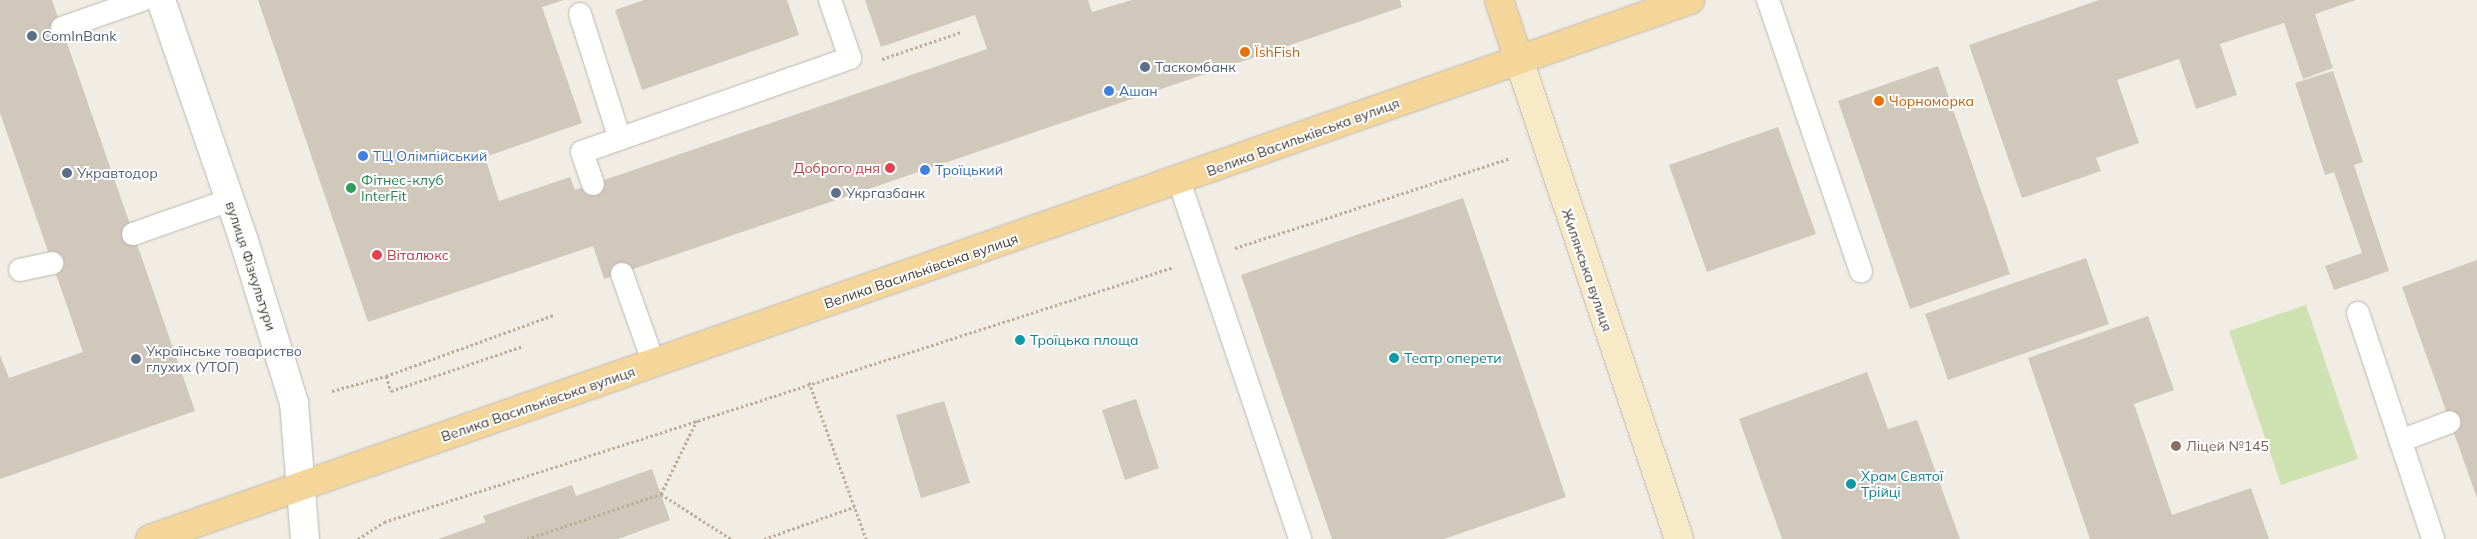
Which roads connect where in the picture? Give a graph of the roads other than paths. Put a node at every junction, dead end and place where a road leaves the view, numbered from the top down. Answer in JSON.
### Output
{"nodes":[{"id":1,"x":142,"y":0,"type":"edge"},
{"id":2,"x":161,"y":0,"type":"edge"},
{"id":3,"x":830,"y":0,"type":"edge"},
{"id":4,"x":1499,"y":0,"type":"edge"},
{"id":5,"x":1690,"y":0,"type":"edge"},
{"id":6,"x":1768,"y":0,"type":"edge"},
{"id":7,"x":580,"y":14,"type":"dead end"},
{"id":8,"x":62,"y":28,"type":"dead end"},
{"id":9,"x":1519,"y":60,"type":"junction"},
{"id":10,"x":620,"y":139,"type":"junction"},
{"id":11,"x":1179,"y":181,"type":"junction"},
{"id":12,"x":593,"y":184,"type":"dead end"},
{"id":13,"x":230,"y":200,"type":"junction"},
{"id":14,"x":133,"y":234,"type":"dead end"},
{"id":15,"x":52,"y":263,"type":"dead end"},
{"id":16,"x":20,"y":270,"type":"dead end"},
{"id":17,"x":1861,"y":271,"type":"dead end"},
{"id":18,"x":622,"y":274,"type":"dead end"},
{"id":19,"x":2358,"y":313,"type":"dead end"},
{"id":20,"x":654,"y":364,"type":"junction"},
{"id":21,"x":2450,"y":422,"type":"dead end"},
{"id":22,"x":2400,"y":441,"type":"junction"},
{"id":23,"x":302,"y":487,"type":"junction"},
{"id":24,"x":150,"y":539,"type":"edge"},
{"id":25,"x":305,"y":539,"type":"edge"},
{"id":26,"x":1300,"y":539,"type":"edge"},
{"id":27,"x":1679,"y":539,"type":"edge"},
{"id":28,"x":2433,"y":539,"type":"edge"}],
"edges":[{"from":1,"to":8,"type":"lane"},
{"from":2,"to":13,"type":"street","name":"вулиця Фізкультури"},
{"from":3,"to":10,"type":"lane"},
{"from":4,"to":9,"type":"main road","name":"Жилянська вулиця"},
{"from":5,"to":9,"type":"main road","name":"Велика Васильківська вулиця"},
{"from":6,"to":17,"type":"lane"},
{"from":7,"to":10,"type":"lane"},
{"from":9,"to":11,"type":"main road","name":"Велика Васильківська вулиця"},
{"from":9,"to":27,"type":"main road","name":"Жилянська вулиця"},
{"from":10,"to":12,"type":"lane"},
{"from":11,"to":20,"type":"main road","name":"Велика Васильківська вулиця"},
{"from":11,"to":26,"type":"lane"},
{"from":13,"to":14,"type":"lane"},
{"from":13,"to":23,"type":"street","name":"вулиця Фізкультури"},
{"from":15,"to":16,"type":"lane"},
{"from":18,"to":20,"type":"lane"},
{"from":19,"to":22,"type":"lane"},
{"from":20,"to":23,"type":"main road","name":"Велика Васильківська вулиця"},
{"from":21,"to":22,"type":"lane"},
{"from":22,"to":28,"type":"lane"},
{"from":23,"to":24,"type":"main road","name":"Велика Васильківська вулиця"},
{"from":23,"to":25,"type":"street","name":"вулиця Фізкультури"}]}
